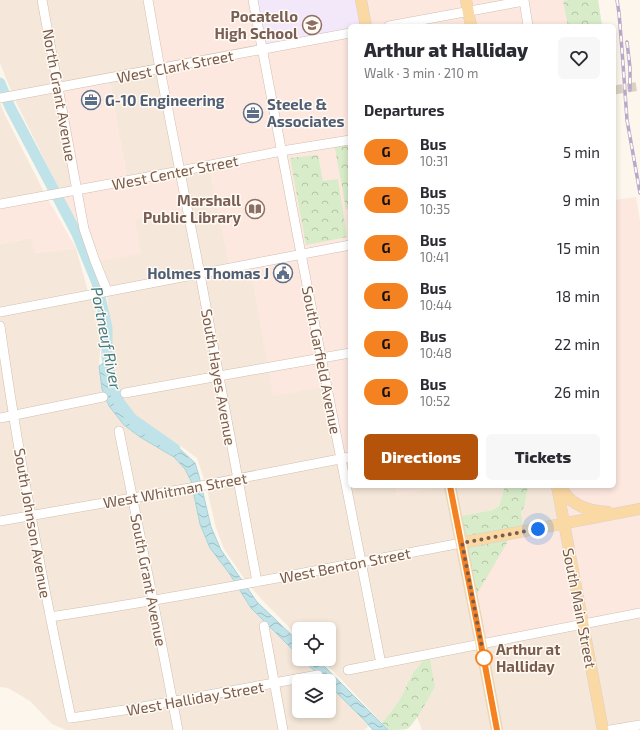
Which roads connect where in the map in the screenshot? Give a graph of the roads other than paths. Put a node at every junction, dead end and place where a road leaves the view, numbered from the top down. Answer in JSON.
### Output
{"nodes":[{"id":1,"x":42,"y":0,"type":"edge"},
{"id":2,"x":148,"y":0,"type":"edge"},
{"id":3,"x":253,"y":0,"type":"edge"},
{"id":4,"x":361,"y":0,"type":"edge"},
{"id":5,"x":466,"y":0,"type":"edge"},
{"id":6,"x":524,"y":0,"type":"edge"},
{"id":7,"x":468,"y":11,"type":"junction"},
{"id":8,"x":366,"y":24,"type":"edge"},
{"id":9,"x":400,"y":24,"type":"edge"},
{"id":10,"x":471,"y":24,"type":"edge"},
{"id":11,"x":528,"y":24,"type":"edge"},
{"id":12,"x":348,"y":33,"type":"edge"},
{"id":13,"x":262,"y":50,"type":"junction"},
{"id":14,"x":160,"y":68,"type":"junction"},
{"id":15,"x":58,"y":88,"type":"junction"},
{"id":16,"x":0,"y":98,"type":"edge"},
{"id":17,"x":348,"y":140,"type":"edge"},
{"id":18,"x":282,"y":151,"type":"junction"},
{"id":19,"x":180,"y":171,"type":"junction"},
{"id":20,"x":77,"y":190,"type":"junction"},
{"id":21,"x":0,"y":204,"type":"edge"},
{"id":22,"x":348,"y":245,"type":"edge"},
{"id":23,"x":301,"y":254,"type":"junction"},
{"id":24,"x":200,"y":274,"type":"junction"},
{"id":25,"x":107,"y":291,"type":"junction"},
{"id":26,"x":0,"y":312,"type":"edge"},
{"id":27,"x":0,"y":326,"type":"edge"},
{"id":28,"x":348,"y":353,"type":"edge"},
{"id":29,"x":321,"y":358,"type":"junction"},
{"id":30,"x":219,"y":376,"type":"junction"},
{"id":31,"x":125,"y":393,"type":"dead end"},
{"id":32,"x":103,"y":397,"type":"dead end"},
{"id":33,"x":13,"y":415,"type":"junction"},
{"id":34,"x":0,"y":418,"type":"edge"},
{"id":35,"x":119,"y":431,"type":"dead end"},
{"id":36,"x":346,"y":458,"type":"edge"},
{"id":37,"x":348,"y":472,"type":"edge"},
{"id":38,"x":238,"y":478,"type":"junction"},
{"id":39,"x":350,"y":488,"type":"edge"},
{"id":40,"x":450,"y":488,"type":"edge"},
{"id":41,"x":558,"y":488,"type":"edge"},
{"id":42,"x":562,"y":488,"type":"edge"},
{"id":43,"x":132,"y":497,"type":"junction"},
{"id":44,"x":637,"y":510,"type":"edge"},
{"id":45,"x":623,"y":513,"type":"junction"},
{"id":46,"x":31,"y":516,"type":"junction"},
{"id":47,"x":0,"y":521,"type":"edge"},
{"id":48,"x":564,"y":524,"type":"junction"},
{"id":49,"x":462,"y":543,"type":"junction"},
{"id":50,"x":361,"y":562,"type":"junction"},
{"id":51,"x":252,"y":583,"type":"junction"},
{"id":52,"x":153,"y":600,"type":"junction"},
{"id":53,"x":640,"y":613,"type":"edge"},
{"id":54,"x":50,"y":617,"type":"junction"},
{"id":55,"x":584,"y":624,"type":"junction"},
{"id":56,"x":264,"y":626,"type":"dead end"},
{"id":57,"x":481,"y":644,"type":"junction"},
{"id":58,"x":381,"y":664,"type":"junction"},
{"id":59,"x":348,"y":670,"type":"dead end"},
{"id":60,"x":292,"y":680,"type":"edge"},
{"id":61,"x":274,"y":684,"type":"junction"},
{"id":62,"x":173,"y":701,"type":"junction"},
{"id":63,"x":71,"y":718,"type":"joint"},
{"id":64,"x":640,"y":725,"type":"edge"},
{"id":65,"x":178,"y":730,"type":"edge"},
{"id":66,"x":283,"y":730,"type":"edge"},
{"id":67,"x":497,"y":730,"type":"edge"},
{"id":68,"x":603,"y":730,"type":"edge"},
{"id":69,"x":610,"y":730,"type":"edge"}],
"edges":[{"from":1,"to":15,"type":"street","name":"North Grant Avenue"},
{"from":2,"to":14,"type":"street","name":"South Hayes Avenue"},
{"from":3,"to":13,"type":"street","name":"South Garfield Avenue"},
{"from":4,"to":8,"type":"main road"},
{"from":5,"to":7,"type":"main road"},
{"from":6,"to":7,"type":"street"},
{"from":6,"to":11,"type":"street"},
{"from":7,"to":9,"type":"street"},
{"from":7,"to":10,"type":"main road"},
{"from":12,"to":13,"type":"street","name":"West Clark Street"},
{"from":13,"to":14,"type":"street","name":"West Clark Street"},
{"from":13,"to":18,"type":"street","name":"South Garfield Avenue"},
{"from":14,"to":15,"type":"street","name":"West Clark Street"},
{"from":14,"to":19,"type":"street","name":"South Hayes Avenue"},
{"from":15,"to":16,"type":"street","name":"West Clark Street"},
{"from":15,"to":20,"type":"street","name":"North Grant Avenue"},
{"from":17,"to":18,"type":"street","name":"West Center Street"},
{"from":18,"to":19,"type":"street","name":"West Center Street"},
{"from":18,"to":23,"type":"street","name":"South Garfield Avenue"},
{"from":19,"to":20,"type":"street","name":"West Center Street"},
{"from":19,"to":24,"type":"street","name":"South Hayes Avenue"},
{"from":20,"to":21,"type":"street","name":"West Center Street"},
{"from":20,"to":25,"type":"street"},
{"from":22,"to":23,"type":"street"},
{"from":23,"to":24,"type":"street"},
{"from":23,"to":29,"type":"street","name":"South Garfield Avenue"},
{"from":24,"to":25,"type":"street"},
{"from":24,"to":30,"type":"street","name":"South Hayes Avenue"},
{"from":25,"to":26,"type":"street"},
{"from":27,"to":33,"type":"street","name":"South Johnson Avenue"},
{"from":28,"to":29,"type":"street"},
{"from":29,"to":30,"type":"street"},
{"from":29,"to":36,"type":"street","name":"South Garfield Avenue"},
{"from":30,"to":31,"type":"street"},
{"from":30,"to":38,"type":"street","name":"South Hayes Avenue"},
{"from":32,"to":33,"type":"street"},
{"from":33,"to":34,"type":"street"},
{"from":33,"to":46,"type":"street","name":"South Johnson Avenue"},
{"from":35,"to":43,"type":"street","name":"South Grant Avenue"},
{"from":36,"to":37,"type":"street","name":"South Garfield Avenue"},
{"from":36,"to":38,"type":"street","name":"West Whitman Street"},
{"from":38,"to":43,"type":"street","name":"West Whitman Street"},
{"from":38,"to":51,"type":"street","name":"South Hayes Avenue"},
{"from":39,"to":50,"type":"street","name":"South Garfield Avenue"},
{"from":40,"to":49,"type":"main road"},
{"from":41,"to":48,"type":"main road","name":"South Main Street"},
{"from":42,"to":45,"type":"main road"},
{"from":43,"to":46,"type":"street","name":"West Whitman Street"},
{"from":43,"to":52,"type":"street","name":"South Grant Avenue"},
{"from":44,"to":45,"type":"main road","name":"West Benton Street"},
{"from":45,"to":48,"type":"main road","name":"West Benton Street"},
{"from":46,"to":47,"type":"street","name":"West Whitman Street"},
{"from":46,"to":54,"type":"street","name":"South Johnson Avenue"},
{"from":48,"to":49,"type":"main road","name":"West Benton Street"},
{"from":48,"to":55,"type":"main road","name":"South Main Street"},
{"from":49,"to":50,"type":"street","name":"West Benton Street"},
{"from":49,"to":57,"type":"main road"},
{"from":50,"to":51,"type":"street","name":"West Benton Street"},
{"from":50,"to":58,"type":"street","name":"South Garfield Avenue"},
{"from":51,"to":52,"type":"street","name":"West Benton Street"},
{"from":52,"to":54,"type":"street","name":"West Benton Street"},
{"from":52,"to":62,"type":"street","name":"South Grant Avenue"},
{"from":53,"to":55,"type":"street"},
{"from":54,"to":63,"type":"street","name":"South Johnson Avenue"},
{"from":55,"to":57,"type":"street"},
{"from":55,"to":68,"type":"main road","name":"South Main Street"},
{"from":56,"to":61,"type":"street"},
{"from":57,"to":58,"type":"street"},
{"from":57,"to":67,"type":"main road"},
{"from":58,"to":59,"type":"street"},
{"from":60,"to":61,"type":"street","name":"West Halliday Street"},
{"from":61,"to":62,"type":"street","name":"West Halliday Street"},
{"from":61,"to":66,"type":"street"},
{"from":62,"to":63,"type":"street","name":"West Halliday Street"},
{"from":62,"to":65,"type":"street","name":"South Grant Avenue"},
{"from":64,"to":69,"type":"street"}]}
